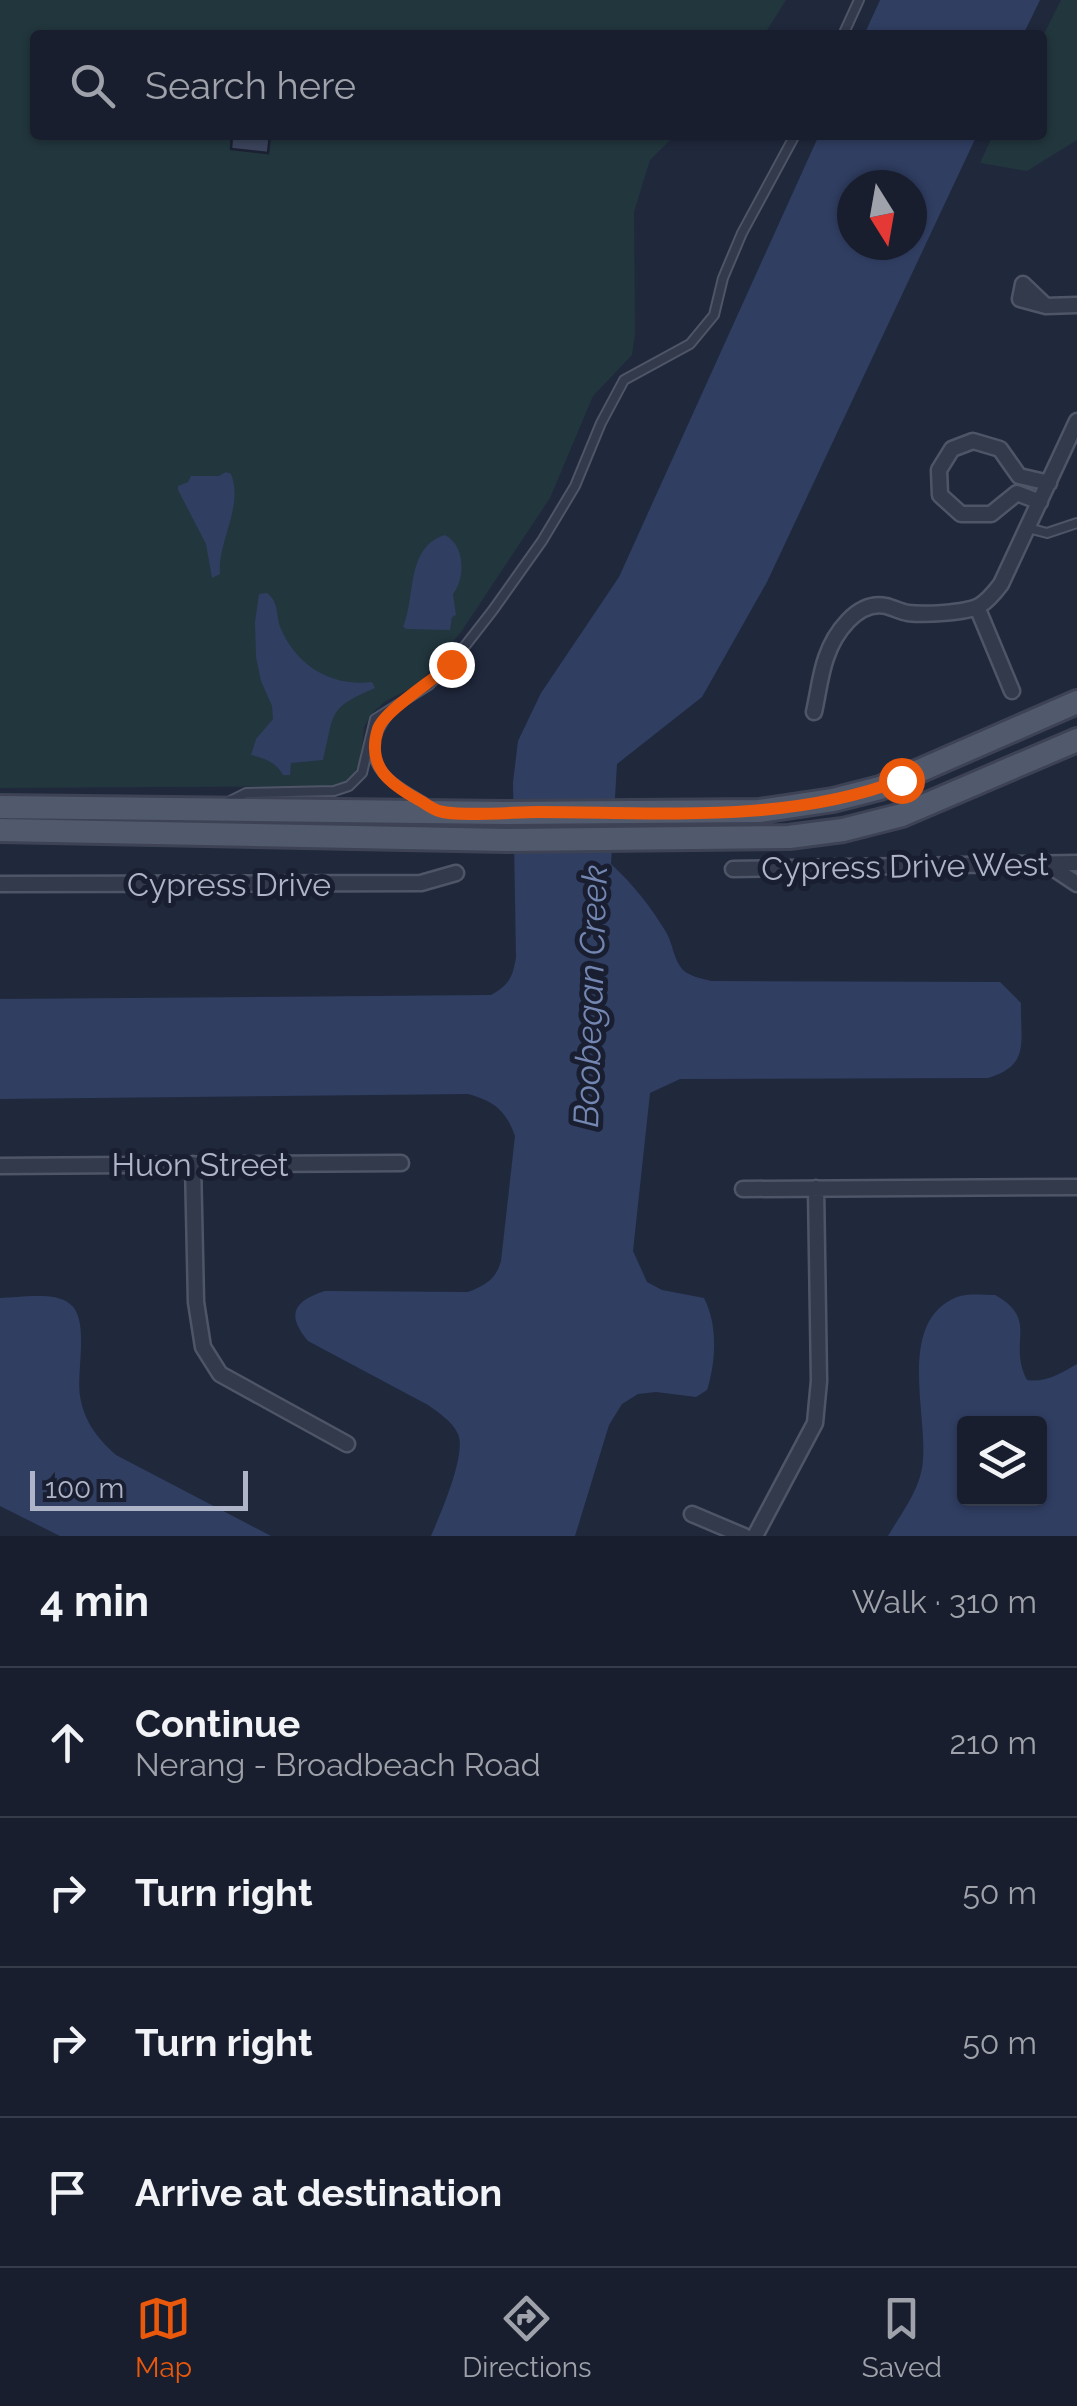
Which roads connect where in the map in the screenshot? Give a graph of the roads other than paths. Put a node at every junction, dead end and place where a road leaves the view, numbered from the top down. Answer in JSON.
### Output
{"nodes":[{"id":1,"x":860,"y":0,"type":"edge"},
{"id":2,"x":845,"y":30,"type":"edge"},
{"id":3,"x":793,"y":140,"type":"edge"},
{"id":4,"x":1046,"y":306,"type":"dead end"},
{"id":5,"x":1077,"y":306,"type":"edge"},
{"id":6,"x":1077,"y":421,"type":"edge"},
{"id":7,"x":1048,"y":483,"type":"junction"},
{"id":8,"x":1040,"y":502,"type":"junction"},
{"id":9,"x":1077,"y":523,"type":"edge"},
{"id":10,"x":1028,"y":528,"type":"junction"},
{"id":11,"x":977,"y":607,"type":"junction"},
{"id":12,"x":1012,"y":691,"type":"dead end"},
{"id":13,"x":1077,"y":702,"type":"edge"},
{"id":14,"x":392,"y":709,"type":"junction"},
{"id":15,"x":814,"y":712,"type":"dead end"},
{"id":16,"x":1077,"y":740,"type":"edge"},
{"id":17,"x":362,"y":773,"type":"junction"},
{"id":18,"x":382,"y":775,"type":"junction"},
{"id":19,"x":0,"y":807,"type":"edge"},
{"id":20,"x":210,"y":810,"type":"junction"},
{"id":21,"x":440,"y":812,"type":"junction"},
{"id":22,"x":0,"y":830,"type":"edge"},
{"id":23,"x":1043,"y":862,"type":"junction"},
{"id":24,"x":1077,"y":863,"type":"edge"},
{"id":25,"x":733,"y":869,"type":"dead end"},
{"id":26,"x":456,"y":874,"type":"dead end"},
{"id":27,"x":0,"y":884,"type":"edge"},
{"id":28,"x":1077,"y":884,"type":"edge"},
{"id":29,"x":400,"y":1162,"type":"dead end"},
{"id":30,"x":194,"y":1164,"type":"junction"},
{"id":31,"x":0,"y":1166,"type":"edge"},
{"id":32,"x":816,"y":1188,"type":"junction"},
{"id":33,"x":1077,"y":1188,"type":"edge"},
{"id":34,"x":743,"y":1189,"type":"dead end"},
{"id":35,"x":347,"y":1444,"type":"dead end"},
{"id":36,"x":692,"y":1514,"type":"dead end"},
{"id":37,"x":744,"y":1536,"type":"edge"},
{"id":38,"x":755,"y":1536,"type":"edge"}],
"edges":[{"from":1,"to":2,"type":"lane"},
{"from":3,"to":14,"type":"lane"},
{"from":4,"to":5,"type":"street"},
{"from":6,"to":7,"type":"street"},
{"from":7,"to":8,"type":"street"},
{"from":7,"to":8,"type":"street"},
{"from":8,"to":10,"type":"street"},
{"from":9,"to":10,"type":"lane"},
{"from":10,"to":11,"type":"street"},
{"from":11,"to":12,"type":"street"},
{"from":11,"to":15,"type":"street"},
{"from":13,"to":21,"type":"main road"},
{"from":14,"to":17,"type":"lane"},
{"from":14,"to":18,"type":"lane"},
{"from":16,"to":22,"type":"main road"},
{"from":17,"to":18,"type":"lane"},
{"from":17,"to":20,"type":"lane"},
{"from":18,"to":21,"type":"lane"},
{"from":19,"to":20,"type":"main road"},
{"from":20,"to":21,"type":"main road"},
{"from":23,"to":24,"type":"street","name":"Cypress Drive West"},
{"from":23,"to":25,"type":"street","name":"Cypress Drive West"},
{"from":23,"to":28,"type":"street"},
{"from":26,"to":27,"type":"street","name":"Cypress Drive"},
{"from":29,"to":30,"type":"street","name":"Huon Street"},
{"from":30,"to":31,"type":"street","name":"Huon Street"},
{"from":30,"to":35,"type":"street"},
{"from":32,"to":33,"type":"street"},
{"from":32,"to":34,"type":"street"},
{"from":32,"to":38,"type":"street"},
{"from":36,"to":37,"type":"street"}]}
